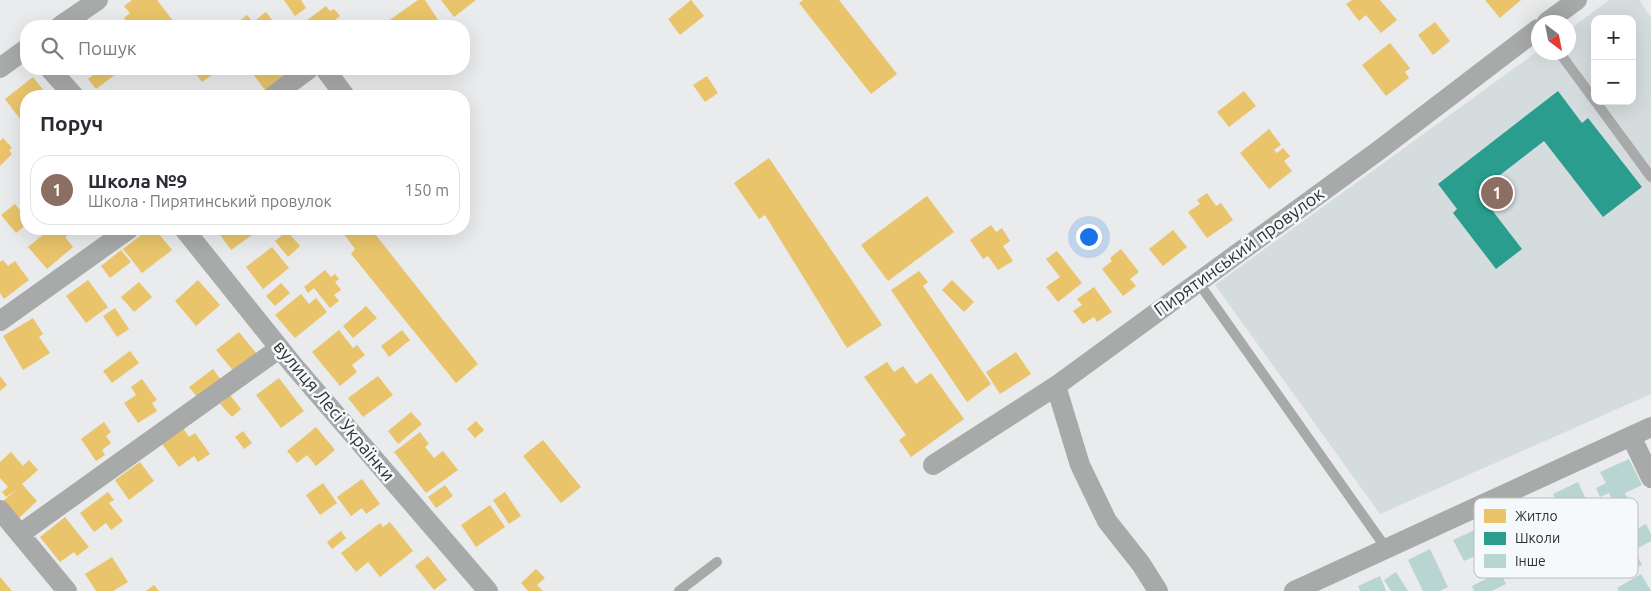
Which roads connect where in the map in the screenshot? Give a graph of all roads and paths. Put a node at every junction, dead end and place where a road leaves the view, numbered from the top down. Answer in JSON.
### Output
{"nodes":[{"id":1,"x":98,"y":0,"type":"edge"},
{"id":2,"x":1577,"y":0,"type":"edge"},
{"id":3,"x":1557,"y":15,"type":"edge"},
{"id":4,"x":69,"y":20,"type":"edge"},
{"id":5,"x":1531,"y":34,"type":"edge"},
{"id":6,"x":20,"y":53,"type":"edge"},
{"id":7,"x":1564,"y":60,"type":"edge"},
{"id":8,"x":0,"y":68,"type":"edge"},
{"id":9,"x":55,"y":75,"type":"edge"},
{"id":10,"x":301,"y":75,"type":"edge"},
{"id":11,"x":329,"y":75,"type":"edge"},
{"id":12,"x":69,"y":90,"type":"edge"},
{"id":13,"x":281,"y":90,"type":"edge"},
{"id":14,"x":341,"y":90,"type":"edge"},
{"id":15,"x":1651,"y":177,"type":"edge"},
{"id":16,"x":121,"y":235,"type":"edge"},
{"id":17,"x":189,"y":235,"type":"edge"},
{"id":18,"x":1198,"y":282,"type":"junction"},
{"id":19,"x":0,"y":321,"type":"edge"},
{"id":20,"x":280,"y":348,"type":"junction"},
{"id":21,"x":1056,"y":386,"type":"junction"},
{"id":22,"x":1651,"y":427,"type":"edge"},
{"id":23,"x":1632,"y":436,"type":"junction"},
{"id":24,"x":933,"y":465,"type":"dead end"},
{"id":25,"x":1651,"y":478,"type":"edge"},
{"id":26,"x":1496,"y":498,"type":"edge"},
{"id":27,"x":1474,"y":508,"type":"edge"},
{"id":28,"x":0,"y":510,"type":"edge"},
{"id":29,"x":20,"y":534,"type":"junction"},
{"id":30,"x":1386,"y":548,"type":"junction"},
{"id":31,"x":717,"y":562,"type":"dead end"},
{"id":32,"x":67,"y":591,"type":"edge"},
{"id":33,"x":488,"y":591,"type":"edge"},
{"id":34,"x":680,"y":591,"type":"edge"},
{"id":35,"x":1158,"y":591,"type":"edge"},
{"id":36,"x":1294,"y":591,"type":"edge"}],
"edges":[{"from":1,"to":4,"type":"street"},
{"from":2,"to":3,"type":"street"},
{"from":5,"to":18,"type":"street","name":"Пирятинський провулок"},
{"from":6,"to":8,"type":"street"},
{"from":7,"to":15,"type":"lane"},
{"from":9,"to":12,"type":"street"},
{"from":10,"to":13,"type":"street"},
{"from":11,"to":14,"type":"street"},
{"from":16,"to":19,"type":"street"},
{"from":17,"to":20,"type":"street","name":"вулиця Лесі Українки"},
{"from":18,"to":21,"type":"street","name":"Пирятинський провулок"},
{"from":18,"to":30,"type":"lane"},
{"from":20,"to":29,"type":"street"},
{"from":20,"to":33,"type":"street","name":"вулиця Лесі Українки"},
{"from":21,"to":24,"type":"street","name":"Пирятинський провулок"},
{"from":21,"to":35,"type":"street"},
{"from":22,"to":23,"type":"street"},
{"from":23,"to":25,"type":"street"},
{"from":23,"to":26,"type":"street"},
{"from":27,"to":30,"type":"street"},
{"from":28,"to":29,"type":"street"},
{"from":29,"to":32,"type":"street"},
{"from":30,"to":36,"type":"street"},
{"from":31,"to":34,"type":"lane"}]}
